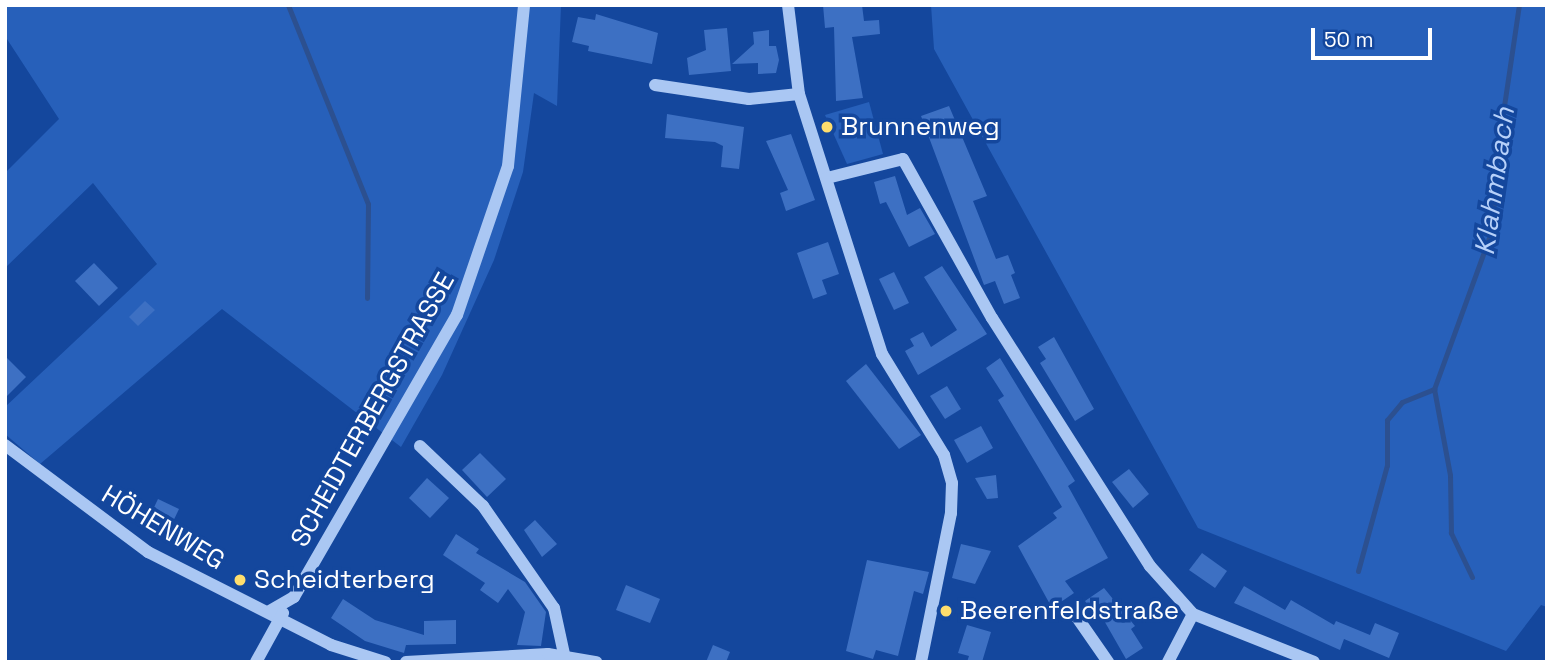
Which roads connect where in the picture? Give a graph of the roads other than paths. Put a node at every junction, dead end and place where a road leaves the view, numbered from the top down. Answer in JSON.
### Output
{"nodes":[{"id":1,"x":524,"y":5,"type":"edge"},
{"id":2,"x":788,"y":5,"type":"edge"},
{"id":3,"x":655,"y":85,"type":"dead end"},
{"id":4,"x":799,"y":94,"type":"junction"},
{"id":5,"x":827,"y":178,"type":"junction"},
{"id":6,"x":5,"y":445,"type":"edge"},
{"id":7,"x":420,"y":446,"type":"dead end"},
{"id":8,"x":294,"y":597,"type":"junction"},
{"id":9,"x":268,"y":612,"type":"junction"},
{"id":10,"x":1074,"y":613,"type":"dead end"},
{"id":11,"x":1193,"y":614,"type":"junction"},
{"id":12,"x":280,"y":619,"type":"junction"},
{"id":13,"x":564,"y":654,"type":"junction"},
{"id":14,"x":256,"y":662,"type":"edge"},
{"id":15,"x":385,"y":662,"type":"edge"},
{"id":16,"x":405,"y":662,"type":"edge"},
{"id":17,"x":596,"y":662,"type":"edge"},
{"id":18,"x":921,"y":662,"type":"edge"},
{"id":19,"x":1108,"y":662,"type":"edge"},
{"id":20,"x":1168,"y":662,"type":"edge"},
{"id":21,"x":1314,"y":662,"type":"edge"}],
"edges":[{"from":1,"to":8,"type":"street","name":"SCHEIDTERBERGSTRASSE"},
{"from":2,"to":4,"type":"street"},
{"from":3,"to":4,"type":"street"},
{"from":4,"to":5,"type":"street"},
{"from":5,"to":11,"type":"street"},
{"from":5,"to":18,"type":"street"},
{"from":6,"to":9,"type":"street","name":"HÖHENWEG"},
{"from":7,"to":13,"type":"street"},
{"from":8,"to":9,"type":"street","name":"SCHEIDTERBERGSTRASSE"},
{"from":8,"to":12,"type":"street"},
{"from":9,"to":12,"type":"street","name":"HÖHENWEG"},
{"from":10,"to":19,"type":"street"},
{"from":11,"to":20,"type":"street"},
{"from":11,"to":21,"type":"street"},
{"from":12,"to":14,"type":"street"},
{"from":12,"to":15,"type":"street","name":"HÖHENWEG"},
{"from":13,"to":16,"type":"street"},
{"from":13,"to":17,"type":"street"}]}
